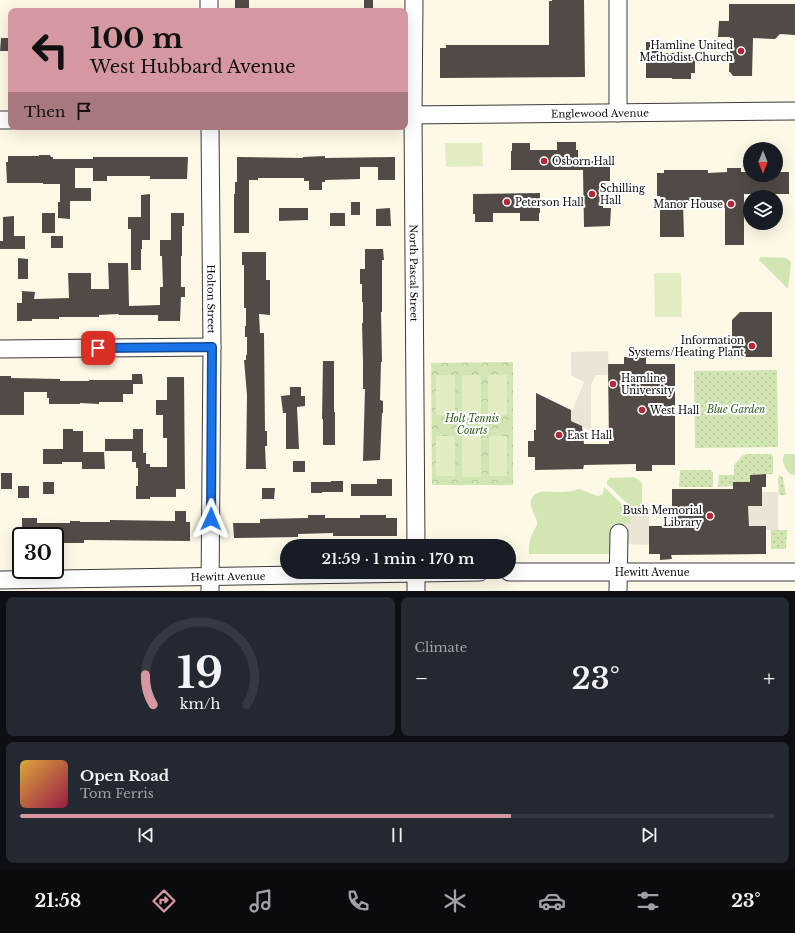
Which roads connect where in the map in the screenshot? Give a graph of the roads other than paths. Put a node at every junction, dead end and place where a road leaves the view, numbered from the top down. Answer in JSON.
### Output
{"nodes":[{"id":1,"x":414,"y":0,"type":"edge"},
{"id":2,"x":618,"y":0,"type":"edge"},
{"id":3,"x":795,"y":111,"type":"edge"},
{"id":4,"x":618,"y":113,"type":"junction"},
{"id":5,"x":409,"y":115,"type":"edge"},
{"id":6,"x":210,"y":130,"type":"edge"},
{"id":7,"x":212,"y":347,"type":"junction"},
{"id":8,"x":0,"y":349,"type":"edge"},
{"id":9,"x":619,"y":533,"type":"dead end"},
{"id":10,"x":416,"y":539,"type":"edge"},
{"id":11,"x":516,"y":572,"type":"edge"},
{"id":12,"x":619,"y":572,"type":"junction"},
{"id":13,"x":795,"y":572,"type":"edge"},
{"id":14,"x":296,"y":579,"type":"edge"},
{"id":15,"x":416,"y":579,"type":"edge"},
{"id":16,"x":0,"y":580,"type":"edge"},
{"id":17,"x":210,"y":584,"type":"edge"},
{"id":18,"x":416,"y":591,"type":"edge"},
{"id":19,"x":618,"y":591,"type":"edge"}],
"edges":[{"from":1,"to":5,"type":"street","name":"North Pascal Street"},
{"from":2,"to":4,"type":"street"},
{"from":3,"to":4,"type":"street","name":"Englewood Avenue"},
{"from":4,"to":5,"type":"street","name":"Englewood Avenue"},
{"from":5,"to":10,"type":"street","name":"North Pascal Street"},
{"from":6,"to":7,"type":"street","name":"Holton Street"},
{"from":7,"to":8,"type":"street"},
{"from":7,"to":17,"type":"street","name":"Holton Street"},
{"from":9,"to":12,"type":"street"},
{"from":11,"to":12,"type":"street","name":"Hewitt Avenue"},
{"from":12,"to":13,"type":"street","name":"Hewitt Avenue"},
{"from":12,"to":19,"type":"street"},
{"from":14,"to":17,"type":"street","name":"Hewitt Avenue"},
{"from":15,"to":18,"type":"street"},
{"from":16,"to":17,"type":"street","name":"Hewitt Avenue"}]}
